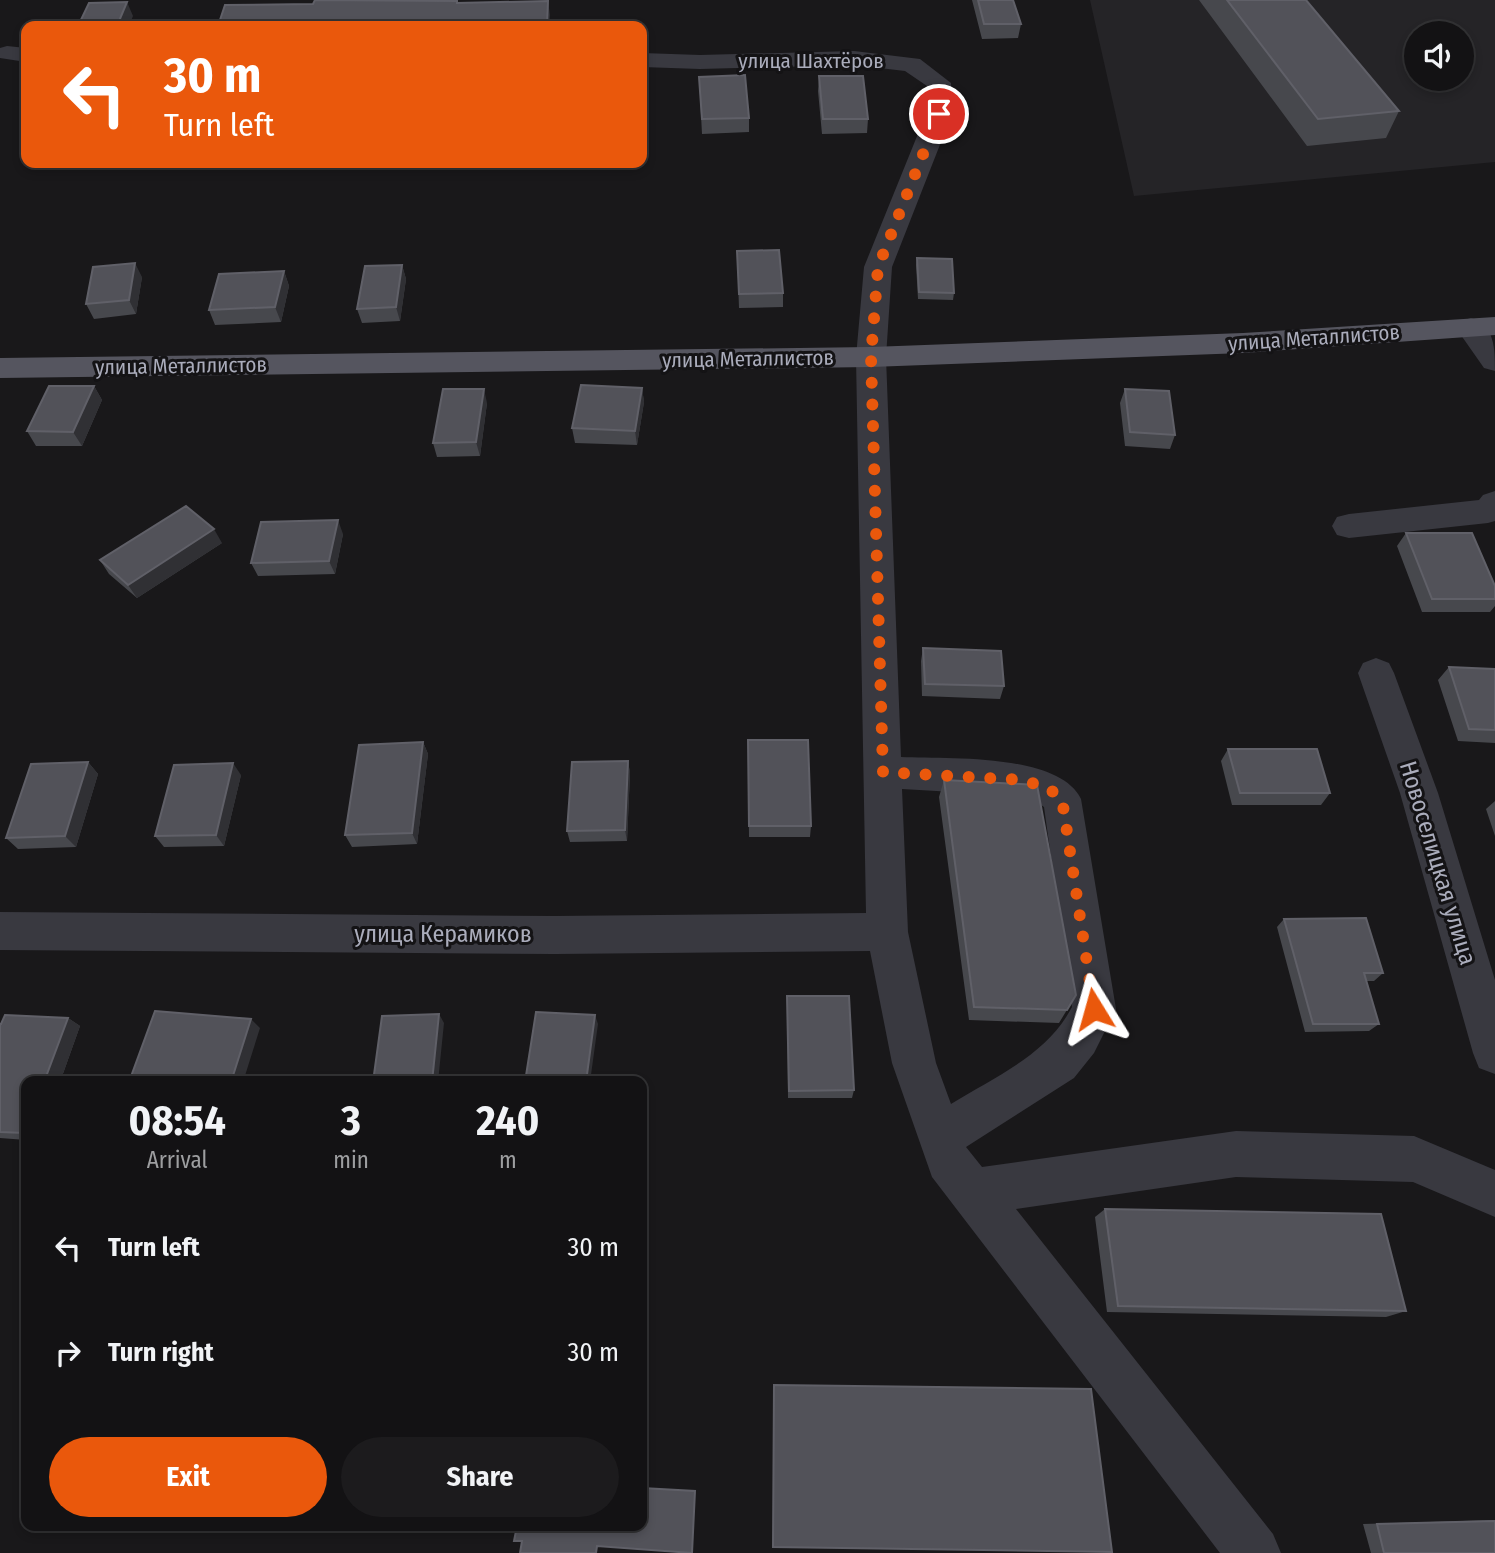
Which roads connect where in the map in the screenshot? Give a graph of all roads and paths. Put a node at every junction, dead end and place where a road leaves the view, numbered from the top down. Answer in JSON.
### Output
{"nodes":[{"id":1,"x":647,"y":60,"type":"edge"},
{"id":2,"x":1483,"y":327,"type":"edge"},
{"id":3,"x":871,"y":357,"type":"junction"},
{"id":4,"x":1495,"y":361,"type":"edge"},
{"id":5,"x":0,"y":368,"type":"edge"},
{"id":6,"x":1495,"y":503,"type":"edge"},
{"id":7,"x":1349,"y":526,"type":"dead end"},
{"id":8,"x":1376,"y":673,"type":"dead end"},
{"id":9,"x":883,"y":772,"type":"junction"},
{"id":10,"x":0,"y":931,"type":"edge"},
{"id":11,"x":887,"y":932,"type":"junction"},
{"id":12,"x":1495,"y":1054,"type":"edge"},
{"id":13,"x":940,"y":1137,"type":"junction"},
{"id":14,"x":972,"y":1192,"type":"junction"},
{"id":15,"x":1495,"y":1194,"type":"edge"},
{"id":16,"x":1254,"y":1553,"type":"edge"}],
"edges":[{"from":1,"to":3,"type":"street","name":"улица Шахтёров"},
{"from":2,"to":3,"type":"main road","name":"улица Металлистов"},
{"from":2,"to":4,"type":"street"},
{"from":3,"to":5,"type":"main road","name":"улица Металлистов"},
{"from":3,"to":9,"type":"street"},
{"from":6,"to":7,"type":"street"},
{"from":8,"to":12,"type":"street","name":"Новоселицкая улица"},
{"from":9,"to":11,"type":"street"},
{"from":9,"to":13,"type":"street"},
{"from":10,"to":11,"type":"street","name":"улица Керамиков"},
{"from":11,"to":13,"type":"street"},
{"from":13,"to":14,"type":"street"},
{"from":14,"to":15,"type":"street"},
{"from":14,"to":16,"type":"street"}]}
